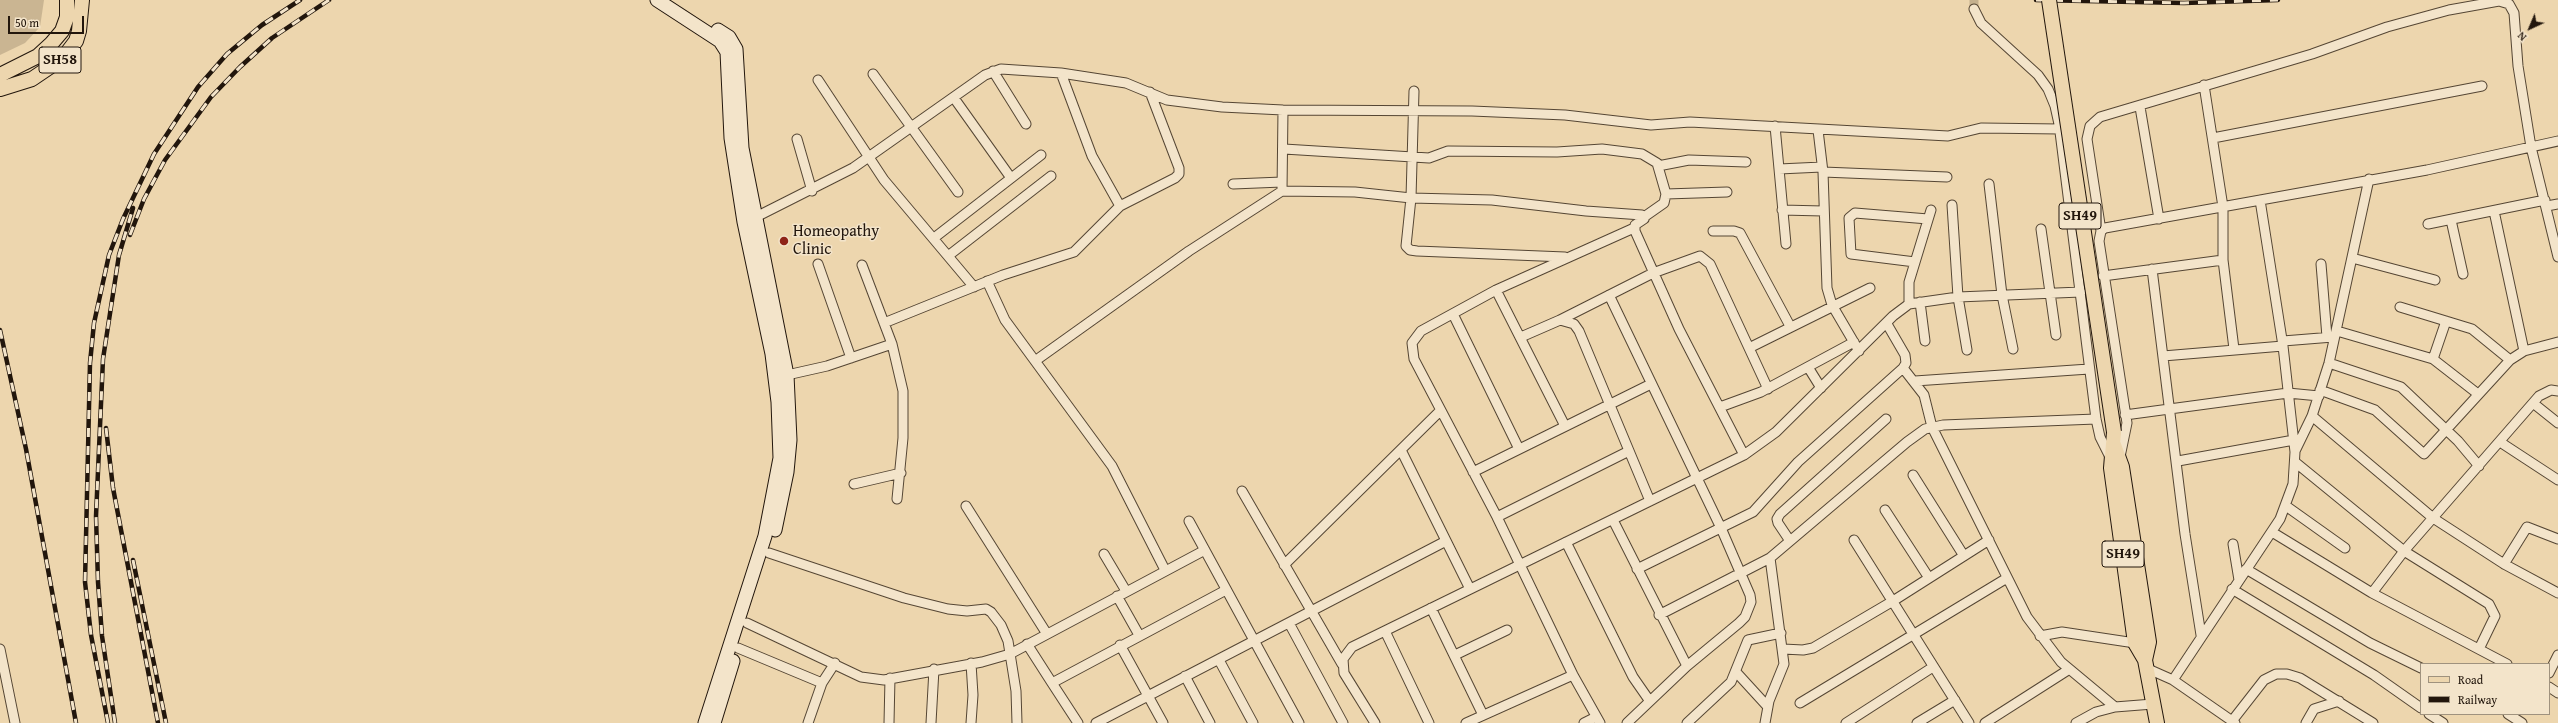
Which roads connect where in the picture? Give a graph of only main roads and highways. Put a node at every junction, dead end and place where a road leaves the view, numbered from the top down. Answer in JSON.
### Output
{"nodes":[{"id":1,"x":67,"y":0,"type":"edge"},
{"id":2,"x":82,"y":0,"type":"edge"},
{"id":3,"x":657,"y":0,"type":"edge"},
{"id":4,"x":674,"y":0,"type":"edge"},
{"id":5,"x":2049,"y":0,"type":"edge"},
{"id":6,"x":0,"y":75,"type":"edge"},
{"id":7,"x":0,"y":89,"type":"edge"},
{"id":8,"x":2114,"y":448,"type":"junction"},
{"id":9,"x":2145,"y":664,"type":"junction"},
{"id":10,"x":704,"y":723,"type":"edge"},
{"id":11,"x":714,"y":723,"type":"edge"},
{"id":12,"x":2157,"y":723,"type":"edge"}],
"edges":[{"from":1,"to":6,"type":"main road","number":"SH58"},
{"from":2,"to":7,"type":"main road","number":"SH58"},
{"from":3,"to":10,"type":"main road"},
{"from":4,"to":11,"type":"main road"},
{"from":5,"to":8,"type":"main road","number":"SH49","bridge":true},
{"from":8,"to":9,"type":"main road","number":"SH49"},
{"from":8,"to":9,"type":"main road","number":"SH49"},
{"from":9,"to":12,"type":"main road","number":"SH49"}]}
